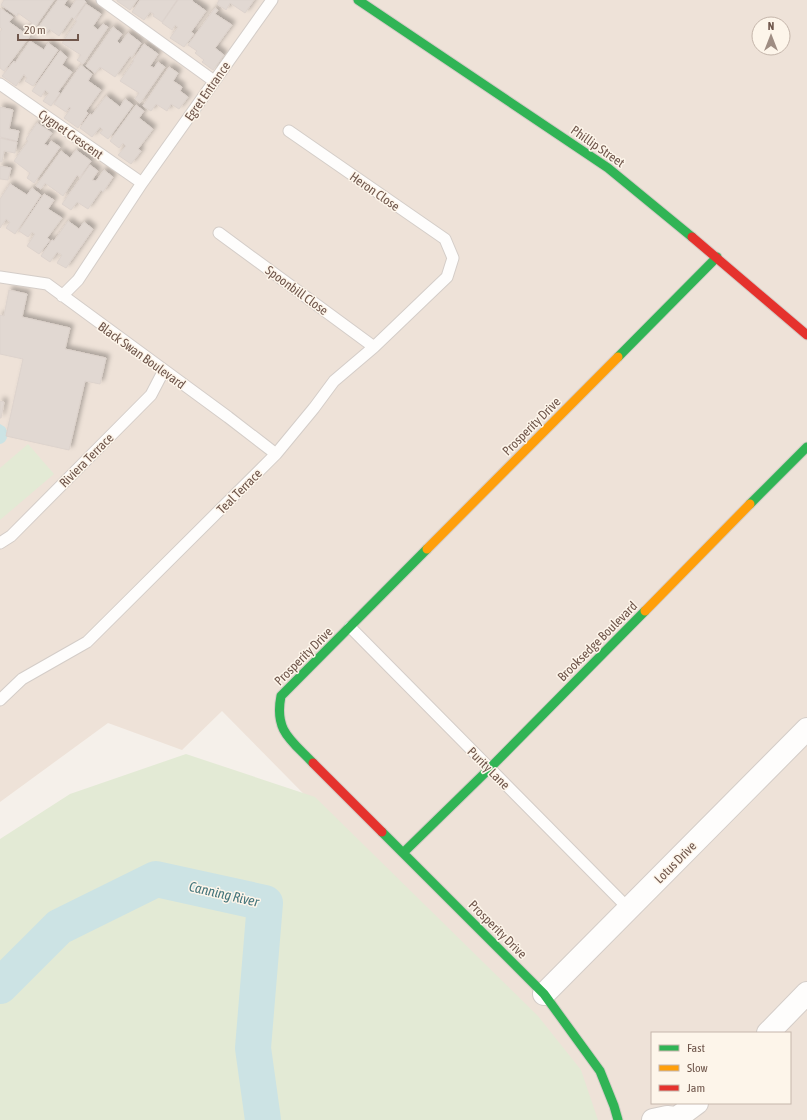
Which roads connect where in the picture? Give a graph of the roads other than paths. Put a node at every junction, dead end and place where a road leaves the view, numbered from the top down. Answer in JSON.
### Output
{"nodes":[{"id":1,"x":102,"y":0,"type":"edge"},
{"id":2,"x":272,"y":0,"type":"edge"},
{"id":3,"x":358,"y":0,"type":"edge"},
{"id":4,"x":214,"y":81,"type":"junction"},
{"id":5,"x":0,"y":84,"type":"edge"},
{"id":6,"x":289,"y":130,"type":"dead end"},
{"id":7,"x":142,"y":183,"type":"junction"},
{"id":8,"x":219,"y":233,"type":"dead end"},
{"id":9,"x":717,"y":257,"type":"junction"},
{"id":10,"x":453,"y":258,"type":"joint"},
{"id":11,"x":0,"y":277,"type":"edge"},
{"id":12,"x":62,"y":296,"type":"junction"},
{"id":13,"x":807,"y":335,"type":"edge"},
{"id":14,"x":374,"y":347,"type":"junction"},
{"id":15,"x":164,"y":370,"type":"junction"},
{"id":16,"x":807,"y":447,"type":"edge"},
{"id":17,"x":276,"y":454,"type":"junction"},
{"id":18,"x":0,"y":543,"type":"edge"},
{"id":19,"x":350,"y":627,"type":"junction"},
{"id":20,"x":0,"y":700,"type":"edge"},
{"id":21,"x":807,"y":729,"type":"edge"},
{"id":22,"x":489,"y":769,"type":"junction"},
{"id":23,"x":404,"y":852,"type":"junction"},
{"id":24,"x":629,"y":909,"type":"junction"},
{"id":25,"x":807,"y":993,"type":"edge"},
{"id":26,"x":544,"y":994,"type":"junction"},
{"id":27,"x":769,"y":1032,"type":"edge"},
{"id":28,"x":696,"y":1104,"type":"edge"},
{"id":29,"x":675,"y":1119,"type":"edge"},
{"id":30,"x":618,"y":1120,"type":"edge"},
{"id":31,"x":653,"y":1120,"type":"edge"}],
"edges":[{"from":1,"to":4,"type":"lane"},
{"from":2,"to":4,"type":"lane","name":"Egret Entrance"},
{"from":3,"to":9,"type":"street","name":"Phillip Street"},
{"from":4,"to":7,"type":"lane","name":"Egret Entrance"},
{"from":5,"to":7,"type":"lane","name":"Cygnet Crescent"},
{"from":6,"to":10,"type":"lane","name":"Heron Close"},
{"from":7,"to":12,"type":"lane","name":"Egret Entrance"},
{"from":8,"to":14,"type":"lane","name":"Spoonbill Close"},
{"from":9,"to":13,"type":"street","name":"Phillip Street"},
{"from":9,"to":19,"type":"street","name":"Prosperity Drive"},
{"from":10,"to":14,"type":"lane","name":"Teal Terrace"},
{"from":11,"to":12,"type":"lane","name":"Black Swan Boulevard"},
{"from":12,"to":15,"type":"lane","name":"Black Swan Boulevard"},
{"from":14,"to":17,"type":"lane","name":"Teal Terrace"},
{"from":15,"to":17,"type":"lane","name":"Black Swan Boulevard"},
{"from":15,"to":18,"type":"lane","name":"Riviera Terrace"},
{"from":16,"to":22,"type":"street","name":"Brooksedge Boulevard"},
{"from":17,"to":20,"type":"lane","name":"Teal Terrace"},
{"from":19,"to":22,"type":"lane","name":"Purity Lane"},
{"from":19,"to":23,"type":"street","name":"Prosperity Drive"},
{"from":21,"to":24,"type":"street","name":"Lotus Drive"},
{"from":22,"to":23,"type":"street","name":"Brooksedge Boulevard"},
{"from":22,"to":24,"type":"lane","name":"Purity Lane"},
{"from":23,"to":26,"type":"street","name":"Prosperity Drive"},
{"from":24,"to":26,"type":"street","name":"Lotus Drive"},
{"from":25,"to":27,"type":"street"},
{"from":26,"to":30,"type":"street","name":"Prosperity Drive"},
{"from":28,"to":29,"type":"street"},
{"from":29,"to":31,"type":"street"}]}
